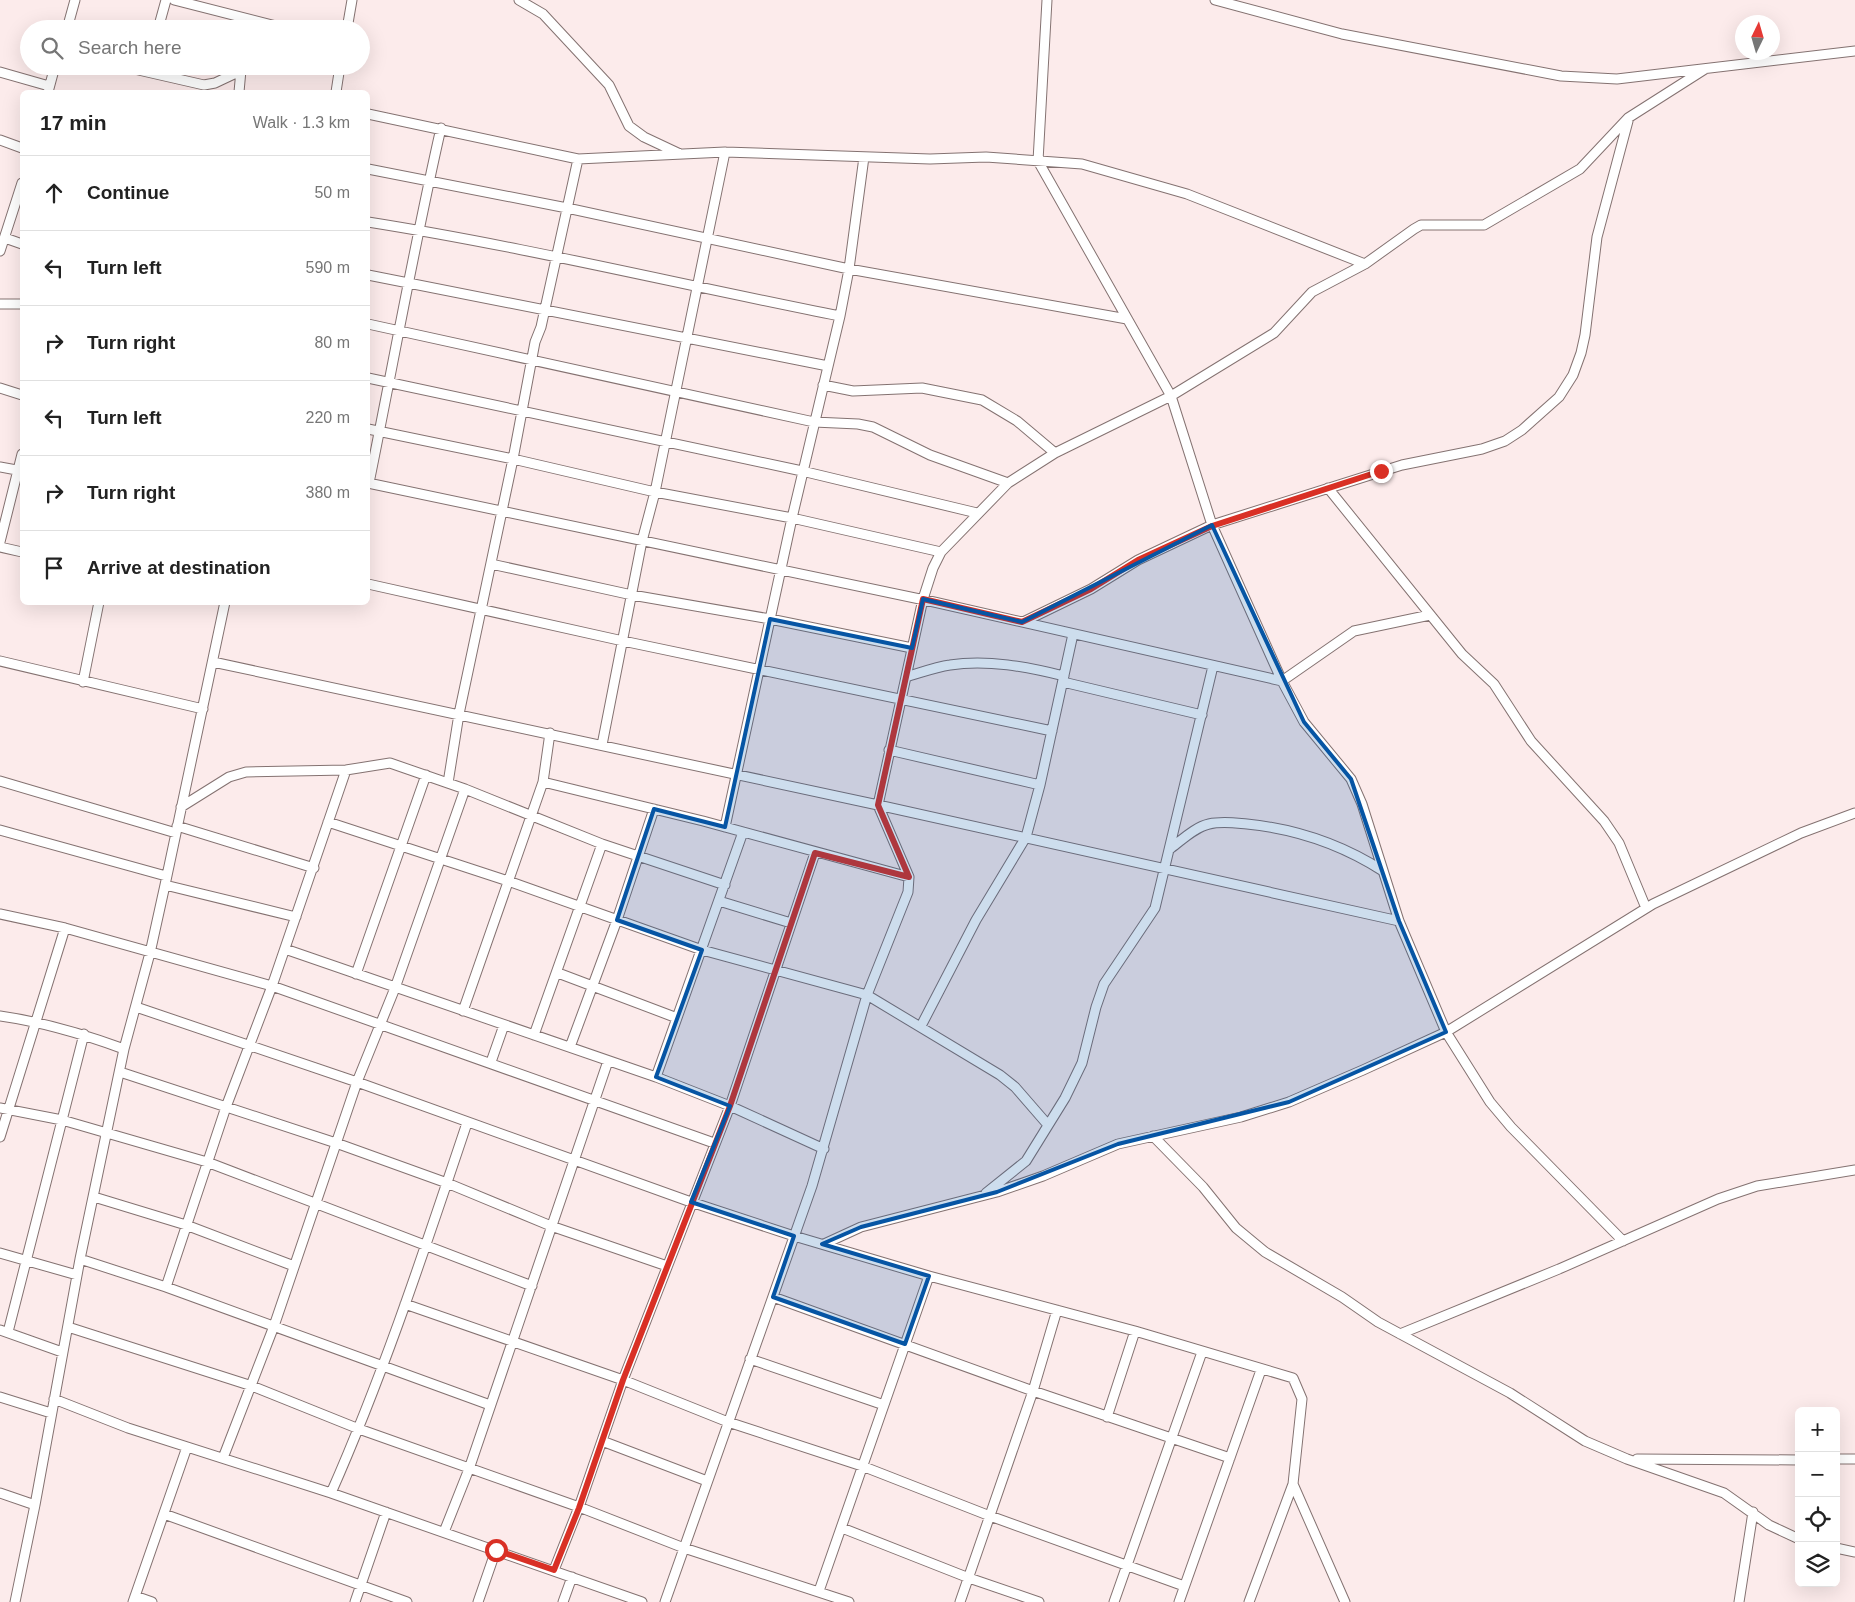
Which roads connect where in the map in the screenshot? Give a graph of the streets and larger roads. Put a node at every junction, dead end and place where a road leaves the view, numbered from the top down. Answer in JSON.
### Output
{"nodes":[{"id":1,"x":72,"y":0,"type":"edge"},
{"id":2,"x":166,"y":0,"type":"edge"},
{"id":3,"x":174,"y":0,"type":"edge"},
{"id":4,"x":352,"y":0,"type":"edge"},
{"id":5,"x":519,"y":0,"type":"edge"},
{"id":6,"x":1047,"y":0,"type":"edge"},
{"id":7,"x":1215,"y":0,"type":"edge"},
{"id":8,"x":69,"y":20,"type":"edge"},
{"id":9,"x":160,"y":20,"type":"edge"},
{"id":10,"x":253,"y":20,"type":"edge"},
{"id":11,"x":349,"y":20,"type":"edge"},
{"id":12,"x":1855,"y":51,"type":"edge"},
{"id":13,"x":1706,"y":69,"type":"junction"},
{"id":14,"x":0,"y":72,"type":"edge"},
{"id":15,"x":53,"y":75,"type":"edge"},
{"id":16,"x":165,"y":75,"type":"edge"},
{"id":17,"x":231,"y":75,"type":"edge"},
{"id":18,"x":241,"y":75,"type":"edge"},
{"id":19,"x":339,"y":75,"type":"edge"},
{"id":20,"x":49,"y":89,"type":"edge"},
{"id":21,"x":239,"y":90,"type":"edge"},
{"id":22,"x":336,"y":90,"type":"edge"},
{"id":23,"x":370,"y":114,"type":"edge"},
{"id":24,"x":1628,"y":118,"type":"junction"},
{"id":25,"x":441,"y":128,"type":"junction"},
{"id":26,"x":0,"y":140,"type":"edge"},
{"id":27,"x":20,"y":147,"type":"edge"},
{"id":28,"x":725,"y":152,"type":"junction"},
{"id":29,"x":681,"y":154,"type":"junction"},
{"id":30,"x":864,"y":157,"type":"junction"},
{"id":31,"x":578,"y":159,"type":"junction"},
{"id":32,"x":1038,"y":161,"type":"junction"},
{"id":33,"x":370,"y":168,"type":"edge"},
{"id":34,"x":429,"y":179,"type":"junction"},
{"id":35,"x":20,"y":189,"type":"edge"},
{"id":36,"x":567,"y":208,"type":"junction"},
{"id":37,"x":370,"y":222,"type":"edge"},
{"id":38,"x":418,"y":230,"type":"junction"},
{"id":39,"x":5,"y":238,"type":"junction"},
{"id":40,"x":707,"y":238,"type":"junction"},
{"id":41,"x":20,"y":243,"type":"edge"},
{"id":42,"x":0,"y":251,"type":"edge"},
{"id":43,"x":556,"y":257,"type":"junction"},
{"id":44,"x":1365,"y":264,"type":"junction"},
{"id":45,"x":849,"y":269,"type":"junction"},
{"id":46,"x":370,"y":275,"type":"edge"},
{"id":47,"x":407,"y":282,"type":"junction"},
{"id":48,"x":697,"y":288,"type":"junction"},
{"id":49,"x":0,"y":304,"type":"edge"},
{"id":50,"x":20,"y":304,"type":"edge"},
{"id":51,"x":544,"y":311,"type":"junction"},
{"id":52,"x":840,"y":316,"type":"junction"},
{"id":53,"x":1127,"y":319,"type":"junction"},
{"id":54,"x":370,"y":324,"type":"edge"},
{"id":55,"x":399,"y":330,"type":"junction"},
{"id":56,"x":687,"y":338,"type":"junction"},
{"id":57,"x":533,"y":361,"type":"junction"},
{"id":58,"x":828,"y":366,"type":"junction"},
{"id":59,"x":370,"y":378,"type":"edge"},
{"id":60,"x":388,"y":382,"type":"junction"},
{"id":61,"x":823,"y":385,"type":"junction"},
{"id":62,"x":0,"y":388,"type":"edge"},
{"id":63,"x":676,"y":391,"type":"junction"},
{"id":64,"x":20,"y":394,"type":"edge"},
{"id":65,"x":1171,"y":396,"type":"junction"},
{"id":66,"x":523,"y":412,"type":"junction"},
{"id":67,"x":814,"y":422,"type":"junction"},
{"id":68,"x":370,"y":429,"type":"edge"},
{"id":69,"x":379,"y":431,"type":"junction"},
{"id":70,"x":665,"y":441,"type":"junction"},
{"id":71,"x":1055,"y":453,"type":"junction"},
{"id":72,"x":513,"y":459,"type":"junction"},
{"id":73,"x":0,"y":467,"type":"edge"},
{"id":74,"x":20,"y":471,"type":"edge"},
{"id":75,"x":802,"y":471,"type":"junction"},
{"id":76,"x":370,"y":474,"type":"edge"},
{"id":77,"x":370,"y":483,"type":"edge"},
{"id":78,"x":1008,"y":483,"type":"junction"},
{"id":79,"x":1328,"y":488,"type":"junction"},
{"id":80,"x":655,"y":492,"type":"junction"},
{"id":81,"x":502,"y":510,"type":"junction"},
{"id":82,"x":977,"y":513,"type":"junction"},
{"id":83,"x":792,"y":518,"type":"junction"},
{"id":84,"x":1212,"y":526,"type":"junction"},
{"id":85,"x":642,"y":541,"type":"junction"},
{"id":86,"x":0,"y":542,"type":"edge"},
{"id":87,"x":0,"y":547,"type":"edge"},
{"id":88,"x":20,"y":552,"type":"edge"},
{"id":89,"x":941,"y":552,"type":"junction"},
{"id":90,"x":491,"y":564,"type":"junction"},
{"id":91,"x":780,"y":570,"type":"junction"},
{"id":92,"x":370,"y":584,"type":"edge"},
{"id":93,"x":632,"y":595,"type":"junction"},
{"id":94,"x":923,"y":599,"type":"junction"},
{"id":95,"x":98,"y":605,"type":"edge"},
{"id":96,"x":224,"y":605,"type":"edge"},
{"id":97,"x":482,"y":609,"type":"junction"},
{"id":98,"x":1430,"y":616,"type":"junction"},
{"id":99,"x":770,"y":619,"type":"junction"},
{"id":100,"x":1022,"y":622,"type":"junction"},
{"id":101,"x":1073,"y":634,"type":"junction"},
{"id":102,"x":623,"y":641,"type":"junction"},
{"id":103,"x":912,"y":648,"type":"junction"},
{"id":104,"x":0,"y":661,"type":"edge"},
{"id":105,"x":213,"y":662,"type":"junction"},
{"id":106,"x":1212,"y":666,"type":"junction"},
{"id":107,"x":759,"y":668,"type":"junction"},
{"id":108,"x":906,"y":678,"type":"junction"},
{"id":109,"x":1064,"y":679,"type":"junction"},
{"id":110,"x":1282,"y":681,"type":"junction"},
{"id":111,"x":83,"y":682,"type":"junction"},
{"id":112,"x":901,"y":699,"type":"junction"},
{"id":113,"x":203,"y":709,"type":"junction"},
{"id":114,"x":459,"y":714,"type":"junction"},
{"id":115,"x":1202,"y":715,"type":"junction"},
{"id":116,"x":1052,"y":731,"type":"junction"},
{"id":117,"x":550,"y":734,"type":"junction"},
{"id":118,"x":602,"y":745,"type":"junction"},
{"id":119,"x":889,"y":750,"type":"junction"},
{"id":120,"x":346,"y":770,"type":"junction"},
{"id":121,"x":426,"y":774,"type":"junction"},
{"id":122,"x":736,"y":775,"type":"junction"},
{"id":123,"x":0,"y":781,"type":"edge"},
{"id":124,"x":543,"y":782,"type":"junction"},
{"id":125,"x":448,"y":783,"type":"junction"},
{"id":126,"x":1040,"y":785,"type":"junction"},
{"id":127,"x":465,"y":789,"type":"junction"},
{"id":128,"x":878,"y":805,"type":"junction"},
{"id":129,"x":181,"y":807,"type":"junction"},
{"id":130,"x":654,"y":809,"type":"junction"},
{"id":131,"x":1855,"y":813,"type":"edge"},
{"id":132,"x":530,"y":816,"type":"junction"},
{"id":133,"x":328,"y":822,"type":"junction"},
{"id":134,"x":725,"y":827,"type":"junction"},
{"id":135,"x":177,"y":829,"type":"junction"},
{"id":136,"x":0,"y":830,"type":"edge"},
{"id":137,"x":743,"y":832,"type":"junction"},
{"id":138,"x":1026,"y":837,"type":"junction"},
{"id":139,"x":602,"y":844,"type":"junction"},
{"id":140,"x":401,"y":845,"type":"junction"},
{"id":141,"x":1171,"y":848,"type":"junction"},
{"id":142,"x":815,"y":853,"type":"junction"},
{"id":143,"x":638,"y":857,"type":"junction"},
{"id":144,"x":440,"y":858,"type":"junction"},
{"id":145,"x":314,"y":868,"type":"junction"},
{"id":146,"x":1166,"y":868,"type":"junction"},
{"id":147,"x":1383,"y":871,"type":"junction"},
{"id":148,"x":909,"y":877,"type":"junction"},
{"id":149,"x":166,"y":880,"type":"junction"},
{"id":150,"x":508,"y":881,"type":"junction"},
{"id":151,"x":725,"y":885,"type":"junction"},
{"id":152,"x":720,"y":900,"type":"junction"},
{"id":153,"x":580,"y":907,"type":"junction"},
{"id":154,"x":1646,"y":908,"type":"junction"},
{"id":155,"x":0,"y":914,"type":"edge"},
{"id":156,"x":296,"y":917,"type":"junction"},
{"id":157,"x":617,"y":920,"type":"junction"},
{"id":158,"x":1400,"y":921,"type":"junction"},
{"id":159,"x":792,"y":923,"type":"junction"},
{"id":160,"x":65,"y":928,"type":"junction"},
{"id":161,"x":286,"y":948,"type":"junction"},
{"id":162,"x":702,"y":950,"type":"junction"},
{"id":163,"x":150,"y":953,"type":"junction"},
{"id":164,"x":776,"y":970,"type":"junction"},
{"id":165,"x":558,"y":973,"type":"junction"},
{"id":166,"x":356,"y":974,"type":"junction"},
{"id":167,"x":272,"y":986,"type":"junction"},
{"id":168,"x":593,"y":986,"type":"junction"},
{"id":169,"x":395,"y":988,"type":"junction"},
{"id":170,"x":867,"y":995,"type":"junction"},
{"id":171,"x":136,"y":1007,"type":"junction"},
{"id":172,"x":463,"y":1011,"type":"junction"},
{"id":173,"x":0,"y":1016,"type":"edge"},
{"id":174,"x":677,"y":1018,"type":"junction"},
{"id":175,"x":36,"y":1021,"type":"junction"},
{"id":176,"x":380,"y":1023,"type":"junction"},
{"id":177,"x":504,"y":1025,"type":"junction"},
{"id":178,"x":921,"y":1026,"type":"junction"},
{"id":179,"x":1446,"y":1032,"type":"junction"},
{"id":180,"x":84,"y":1034,"type":"junction"},
{"id":181,"x":534,"y":1035,"type":"junction"},
{"id":182,"x":250,"y":1046,"type":"junction"},
{"id":183,"x":570,"y":1047,"type":"junction"},
{"id":184,"x":124,"y":1049,"type":"junction"},
{"id":185,"x":608,"y":1061,"type":"junction"},
{"id":186,"x":491,"y":1062,"type":"junction"},
{"id":187,"x":120,"y":1072,"type":"junction"},
{"id":188,"x":656,"y":1077,"type":"junction"},
{"id":189,"x":358,"y":1082,"type":"junction"},
{"id":190,"x":594,"y":1099,"type":"junction"},
{"id":191,"x":730,"y":1106,"type":"junction"},
{"id":192,"x":226,"y":1107,"type":"junction"},
{"id":193,"x":0,"y":1108,"type":"edge"},
{"id":194,"x":10,"y":1110,"type":"junction"},
{"id":195,"x":62,"y":1120,"type":"junction"},
{"id":196,"x":467,"y":1123,"type":"junction"},
{"id":197,"x":1048,"y":1125,"type":"junction"},
{"id":198,"x":107,"y":1133,"type":"junction"},
{"id":199,"x":1153,"y":1136,"type":"junction"},
{"id":200,"x":0,"y":1137,"type":"edge"},
{"id":201,"x":336,"y":1143,"type":"junction"},
{"id":202,"x":714,"y":1143,"type":"junction"},
{"id":203,"x":824,"y":1149,"type":"junction"},
{"id":204,"x":575,"y":1160,"type":"junction"},
{"id":205,"x":207,"y":1162,"type":"junction"},
{"id":206,"x":1855,"y":1170,"type":"edge"},
{"id":207,"x":447,"y":1183,"type":"junction"},
{"id":208,"x":982,"y":1196,"type":"junction"},
{"id":209,"x":94,"y":1197,"type":"junction"},
{"id":210,"x":691,"y":1202,"type":"junction"},
{"id":211,"x":316,"y":1204,"type":"junction"},
{"id":212,"x":186,"y":1225,"type":"junction"},
{"id":213,"x":552,"y":1226,"type":"junction"},
{"id":214,"x":794,"y":1236,"type":"junction"},
{"id":215,"x":1623,"y":1241,"type":"junction"},
{"id":216,"x":824,"y":1244,"type":"junction"},
{"id":217,"x":425,"y":1245,"type":"junction"},
{"id":218,"x":0,"y":1254,"type":"edge"},
{"id":219,"x":80,"y":1259,"type":"junction"},
{"id":220,"x":27,"y":1260,"type":"junction"},
{"id":221,"x":294,"y":1266,"type":"junction"},
{"id":222,"x":666,"y":1266,"type":"junction"},
{"id":223,"x":77,"y":1275,"type":"junction"},
{"id":224,"x":929,"y":1276,"type":"junction"},
{"id":225,"x":532,"y":1286,"type":"junction"},
{"id":226,"x":166,"y":1287,"type":"junction"},
{"id":227,"x":773,"y":1297,"type":"junction"},
{"id":228,"x":405,"y":1304,"type":"junction"},
{"id":229,"x":1057,"y":1310,"type":"junction"},
{"id":230,"x":274,"y":1326,"type":"junction"},
{"id":231,"x":68,"y":1327,"type":"junction"},
{"id":232,"x":4,"y":1331,"type":"edge"},
{"id":233,"x":1135,"y":1331,"type":"junction"},
{"id":234,"x":1400,"y":1334,"type":"junction"},
{"id":235,"x":512,"y":1341,"type":"junction"},
{"id":236,"x":905,"y":1344,"type":"junction"},
{"id":237,"x":62,"y":1352,"type":"junction"},
{"id":238,"x":1202,"y":1352,"type":"junction"},
{"id":239,"x":750,"y":1360,"type":"junction"},
{"id":240,"x":383,"y":1366,"type":"junction"},
{"id":241,"x":1261,"y":1370,"type":"junction"},
{"id":242,"x":623,"y":1380,"type":"junction"},
{"id":243,"x":252,"y":1386,"type":"junction"},
{"id":244,"x":1032,"y":1391,"type":"junction"},
{"id":245,"x":0,"y":1397,"type":"edge"},
{"id":246,"x":54,"y":1399,"type":"junction"},
{"id":247,"x":490,"y":1405,"type":"junction"},
{"id":248,"x":884,"y":1405,"type":"junction"},
{"id":249,"x":52,"y":1413,"type":"junction"},
{"id":250,"x":1108,"y":1417,"type":"junction"},
{"id":251,"x":728,"y":1422,"type":"junction"},
{"id":252,"x":359,"y":1429,"type":"junction"},
{"id":253,"x":1173,"y":1439,"type":"junction"},
{"id":254,"x":602,"y":1441,"type":"junction"},
{"id":255,"x":187,"y":1447,"type":"junction"},
{"id":256,"x":223,"y":1458,"type":"junction"},
{"id":257,"x":1230,"y":1458,"type":"junction"},
{"id":258,"x":1855,"y":1458,"type":"edge"},
{"id":259,"x":1626,"y":1459,"type":"junction"},
{"id":260,"x":1840,"y":1459,"type":"edge"},
{"id":261,"x":1795,"y":1460,"type":"edge"},
{"id":262,"x":862,"y":1466,"type":"junction"},
{"id":263,"x":469,"y":1469,"type":"junction"},
{"id":264,"x":707,"y":1481,"type":"junction"},
{"id":265,"x":1293,"y":1484,"type":"junction"},
{"id":266,"x":0,"y":1493,"type":"edge"},
{"id":267,"x":331,"y":1493,"type":"junction"},
{"id":268,"x":35,"y":1505,"type":"junction"},
{"id":269,"x":579,"y":1508,"type":"junction"},
{"id":270,"x":386,"y":1512,"type":"junction"},
{"id":271,"x":1753,"y":1512,"type":"junction"},
{"id":272,"x":164,"y":1514,"type":"junction"},
{"id":273,"x":990,"y":1516,"type":"junction"},
{"id":274,"x":842,"y":1528,"type":"junction"},
{"id":275,"x":444,"y":1532,"type":"junction"},
{"id":276,"x":1795,"y":1537,"type":"edge"},
{"id":277,"x":684,"y":1548,"type":"junction"},
{"id":278,"x":1840,"y":1549,"type":"edge"},
{"id":279,"x":496,"y":1550,"type":"junction"},
{"id":280,"x":1855,"y":1552,"type":"edge"},
{"id":281,"x":1126,"y":1566,"type":"junction"},
{"id":282,"x":554,"y":1570,"type":"junction"},
{"id":283,"x":572,"y":1577,"type":"junction"},
{"id":284,"x":969,"y":1578,"type":"junction"},
{"id":285,"x":361,"y":1586,"type":"junction"},
{"id":286,"x":1184,"y":1586,"type":"junction"},
{"id":287,"x":818,"y":1591,"type":"junction"},
{"id":288,"x":134,"y":1599,"type":"edge"},
{"id":289,"x":630,"y":1600,"type":"edge"},
{"id":290,"x":15,"y":1602,"type":"edge"},
{"id":291,"x":152,"y":1602,"type":"edge"},
{"id":292,"x":355,"y":1602,"type":"edge"},
{"id":293,"x":407,"y":1602,"type":"edge"},
{"id":294,"x":478,"y":1602,"type":"edge"},
{"id":295,"x":563,"y":1602,"type":"edge"},
{"id":296,"x":642,"y":1602,"type":"edge"},
{"id":297,"x":665,"y":1602,"type":"edge"},
{"id":298,"x":849,"y":1602,"type":"edge"},
{"id":299,"x":960,"y":1602,"type":"edge"},
{"id":300,"x":1039,"y":1602,"type":"edge"},
{"id":301,"x":1114,"y":1602,"type":"edge"},
{"id":302,"x":1179,"y":1602,"type":"edge"},
{"id":303,"x":1249,"y":1602,"type":"edge"},
{"id":304,"x":1345,"y":1602,"type":"edge"},
{"id":305,"x":1739,"y":1602,"type":"edge"}],
"edges":[{"from":1,"to":8,"type":"street"},
{"from":2,"to":9,"type":"street"},
{"from":3,"to":10,"type":"street"},
{"from":4,"to":11,"type":"street"},
{"from":5,"to":29,"type":"street"},
{"from":6,"to":32,"type":"street"},
{"from":7,"to":13,"type":"street"},
{"from":12,"to":13,"type":"street"},
{"from":13,"to":24,"type":"street"},
{"from":14,"to":20,"type":"street"},
{"from":15,"to":20,"type":"street"},
{"from":16,"to":17,"type":"street"},
{"from":18,"to":21,"type":"street"},
{"from":19,"to":22,"type":"street"},
{"from":23,"to":25,"type":"street"},
{"from":24,"to":44,"type":"street"},
{"from":24,"to":79,"type":"street"},
{"from":25,"to":31,"type":"street"},
{"from":25,"to":34,"type":"street"},
{"from":26,"to":27,"type":"street"},
{"from":28,"to":29,"type":"street"},
{"from":28,"to":30,"type":"street"},
{"from":28,"to":40,"type":"street"},
{"from":29,"to":31,"type":"street"},
{"from":30,"to":32,"type":"street"},
{"from":30,"to":45,"type":"street"},
{"from":31,"to":36,"type":"street"},
{"from":32,"to":44,"type":"street"},
{"from":32,"to":53,"type":"street"},
{"from":33,"to":34,"type":"street"},
{"from":34,"to":36,"type":"street"},
{"from":34,"to":38,"type":"street"},
{"from":35,"to":39,"type":"street"},
{"from":36,"to":40,"type":"street"},
{"from":36,"to":43,"type":"street"},
{"from":37,"to":38,"type":"street"},
{"from":38,"to":43,"type":"street"},
{"from":38,"to":47,"type":"street"},
{"from":39,"to":41,"type":"street"},
{"from":39,"to":42,"type":"street"},
{"from":40,"to":45,"type":"street"},
{"from":40,"to":48,"type":"street"},
{"from":43,"to":48,"type":"street"},
{"from":43,"to":51,"type":"street"},
{"from":44,"to":65,"type":"street"},
{"from":45,"to":52,"type":"street"},
{"from":45,"to":53,"type":"street"},
{"from":46,"to":47,"type":"street"},
{"from":47,"to":51,"type":"street"},
{"from":47,"to":55,"type":"street"},
{"from":48,"to":52,"type":"street"},
{"from":48,"to":56,"type":"street"},
{"from":49,"to":50,"type":"street"},
{"from":51,"to":56,"type":"street"},
{"from":51,"to":57,"type":"street"},
{"from":52,"to":58,"type":"street"},
{"from":53,"to":65,"type":"street"},
{"from":54,"to":55,"type":"street"},
{"from":55,"to":57,"type":"street"},
{"from":55,"to":60,"type":"street"},
{"from":56,"to":58,"type":"street"},
{"from":56,"to":63,"type":"street"},
{"from":57,"to":63,"type":"street"},
{"from":57,"to":66,"type":"street"},
{"from":58,"to":61,"type":"street"},
{"from":59,"to":60,"type":"street"},
{"from":60,"to":66,"type":"street"},
{"from":60,"to":69,"type":"street"},
{"from":61,"to":67,"type":"street"},
{"from":61,"to":71,"type":"street"},
{"from":62,"to":64,"type":"street"},
{"from":63,"to":67,"type":"street"},
{"from":63,"to":70,"type":"street"},
{"from":65,"to":71,"type":"street"},
{"from":65,"to":84,"type":"street"},
{"from":66,"to":70,"type":"street"},
{"from":66,"to":72,"type":"street"},
{"from":67,"to":75,"type":"street"},
{"from":67,"to":78,"type":"street"},
{"from":68,"to":69,"type":"street"},
{"from":69,"to":72,"type":"street"},
{"from":69,"to":76,"type":"street"},
{"from":70,"to":75,"type":"street"},
{"from":70,"to":80,"type":"street"},
{"from":71,"to":78,"type":"street"},
{"from":72,"to":80,"type":"street"},
{"from":72,"to":81,"type":"street"},
{"from":73,"to":74,"type":"street"},
{"from":74,"to":86,"type":"street"},
{"from":75,"to":82,"type":"street"},
{"from":75,"to":83,"type":"street"},
{"from":77,"to":81,"type":"street"},
{"from":78,"to":82,"type":"street"},
{"from":79,"to":84,"type":"street"},
{"from":79,"to":98,"type":"street"},
{"from":80,"to":83,"type":"street"},
{"from":80,"to":85,"type":"street"},
{"from":81,"to":85,"type":"street"},
{"from":81,"to":90,"type":"street"},
{"from":82,"to":89,"type":"street"},
{"from":83,"to":89,"type":"street"},
{"from":83,"to":91,"type":"street"},
{"from":84,"to":100,"type":"street"},
{"from":84,"to":110,"type":"street"},
{"from":85,"to":91,"type":"street"},
{"from":85,"to":93,"type":"street"},
{"from":87,"to":88,"type":"street"},
{"from":89,"to":94,"type":"street"},
{"from":90,"to":93,"type":"street"},
{"from":90,"to":97,"type":"street"},
{"from":91,"to":94,"type":"street"},
{"from":91,"to":99,"type":"street"},
{"from":92,"to":97,"type":"street"},
{"from":93,"to":99,"type":"street"},
{"from":93,"to":102,"type":"street"},
{"from":94,"to":100,"type":"street"},
{"from":94,"to":103,"type":"street"},
{"from":95,"to":111,"type":"street"},
{"from":96,"to":105,"type":"street"},
{"from":97,"to":102,"type":"street"},
{"from":97,"to":114,"type":"street"},
{"from":98,"to":110,"type":"street"},
{"from":98,"to":154,"type":"street"},
{"from":99,"to":103,"type":"street"},
{"from":99,"to":107,"type":"street"},
{"from":100,"to":101,"type":"street"},
{"from":101,"to":106,"type":"street"},
{"from":101,"to":109,"type":"street"},
{"from":102,"to":107,"type":"street"},
{"from":102,"to":118,"type":"street"},
{"from":103,"to":108,"type":"street"},
{"from":104,"to":111,"type":"street"},
{"from":105,"to":113,"type":"street"},
{"from":105,"to":114,"type":"street"},
{"from":106,"to":110,"type":"street"},
{"from":106,"to":115,"type":"street"},
{"from":107,"to":112,"type":"street"},
{"from":107,"to":122,"type":"street"},
{"from":108,"to":109,"type":"street"},
{"from":108,"to":112,"type":"street"},
{"from":109,"to":115,"type":"street"},
{"from":109,"to":116,"type":"street"},
{"from":110,"to":147,"type":"street"},
{"from":111,"to":113,"type":"street"},
{"from":112,"to":116,"type":"street"},
{"from":112,"to":119,"type":"street"},
{"from":113,"to":129,"type":"street"},
{"from":114,"to":117,"type":"street"},
{"from":114,"to":125,"type":"street"},
{"from":115,"to":141,"type":"street"},
{"from":116,"to":126,"type":"street"},
{"from":117,"to":118,"type":"street"},
{"from":117,"to":124,"type":"street"},
{"from":118,"to":122,"type":"street"},
{"from":119,"to":126,"type":"street"},
{"from":119,"to":128,"type":"street"},
{"from":120,"to":121,"type":"street"},
{"from":120,"to":129,"type":"street"},
{"from":120,"to":133,"type":"street"},
{"from":121,"to":125,"type":"street"},
{"from":121,"to":140,"type":"street"},
{"from":122,"to":128,"type":"street"},
{"from":122,"to":134,"type":"street"},
{"from":123,"to":135,"type":"street"},
{"from":124,"to":130,"type":"street"},
{"from":124,"to":132,"type":"street"},
{"from":125,"to":127,"type":"street"},
{"from":126,"to":138,"type":"street"},
{"from":127,"to":132,"type":"street"},
{"from":127,"to":144,"type":"street"},
{"from":128,"to":138,"type":"street"},
{"from":128,"to":148,"type":"street"},
{"from":129,"to":135,"type":"street"},
{"from":130,"to":134,"type":"street"},
{"from":130,"to":143,"type":"street"},
{"from":131,"to":154,"type":"street"},
{"from":132,"to":139,"type":"street"},
{"from":132,"to":150,"type":"street"},
{"from":133,"to":140,"type":"street"},
{"from":133,"to":145,"type":"street"},
{"from":134,"to":137,"type":"street"},
{"from":135,"to":145,"type":"street"},
{"from":135,"to":149,"type":"street"},
{"from":136,"to":149,"type":"street"},
{"from":137,"to":142,"type":"street"},
{"from":137,"to":151,"type":"street"},
{"from":138,"to":146,"type":"street"},
{"from":138,"to":178,"type":"street"},
{"from":139,"to":143,"type":"street"},
{"from":139,"to":153,"type":"street"},
{"from":140,"to":144,"type":"street"},
{"from":140,"to":166,"type":"street"},
{"from":141,"to":146,"type":"street"},
{"from":141,"to":147,"type":"street"},
{"from":142,"to":148,"type":"street"},
{"from":142,"to":159,"type":"street"},
{"from":143,"to":151,"type":"street"},
{"from":143,"to":157,"type":"street"},
{"from":144,"to":150,"type":"street"},
{"from":144,"to":169,"type":"street"},
{"from":145,"to":156,"type":"street"},
{"from":146,"to":158,"type":"street"},
{"from":146,"to":197,"type":"street"},
{"from":147,"to":158,"type":"street"},
{"from":148,"to":170,"type":"street"},
{"from":149,"to":156,"type":"street"},
{"from":149,"to":163,"type":"street"},
{"from":150,"to":153,"type":"street"},
{"from":150,"to":172,"type":"street"},
{"from":151,"to":152,"type":"street"},
{"from":152,"to":159,"type":"street"},
{"from":152,"to":162,"type":"street"},
{"from":153,"to":157,"type":"street"},
{"from":153,"to":165,"type":"street"},
{"from":154,"to":179,"type":"street"},
{"from":155,"to":160,"type":"street"},
{"from":156,"to":161,"type":"street"},
{"from":157,"to":162,"type":"street"},
{"from":157,"to":168,"type":"street"},
{"from":158,"to":179,"type":"street"},
{"from":159,"to":164,"type":"street"},
{"from":160,"to":163,"type":"street"},
{"from":160,"to":175,"type":"street"},
{"from":161,"to":166,"type":"street"},
{"from":161,"to":167,"type":"street"},
{"from":162,"to":164,"type":"street"},
{"from":162,"to":174,"type":"street"},
{"from":163,"to":167,"type":"street"},
{"from":163,"to":171,"type":"street"},
{"from":164,"to":170,"type":"street"},
{"from":164,"to":191,"type":"street"},
{"from":165,"to":168,"type":"street"},
{"from":165,"to":181,"type":"street"},
{"from":166,"to":169,"type":"street"},
{"from":167,"to":176,"type":"street"},
{"from":167,"to":182,"type":"street"},
{"from":168,"to":174,"type":"street"},
{"from":168,"to":183,"type":"street"},
{"from":169,"to":172,"type":"street"},
{"from":169,"to":176,"type":"street"},
{"from":170,"to":178,"type":"street"},
{"from":170,"to":203,"type":"street"},
{"from":171,"to":182,"type":"street"},
{"from":171,"to":184,"type":"street"},
{"from":172,"to":177,"type":"street"},
{"from":173,"to":175,"type":"street"},
{"from":174,"to":188,"type":"street"},
{"from":175,"to":180,"type":"street"},
{"from":175,"to":194,"type":"street"},
{"from":176,"to":186,"type":"street"},
{"from":176,"to":189,"type":"street"},
{"from":177,"to":181,"type":"street"},
{"from":177,"to":186,"type":"street"},
{"from":178,"to":197,"type":"street"},
{"from":179,"to":199,"type":"street"},
{"from":179,"to":215,"type":"street"},
{"from":180,"to":184,"type":"street"},
{"from":180,"to":195,"type":"street"},
{"from":181,"to":183,"type":"street"},
{"from":182,"to":189,"type":"street"},
{"from":182,"to":192,"type":"street"},
{"from":183,"to":185,"type":"street"},
{"from":184,"to":187,"type":"street"},
{"from":185,"to":188,"type":"street"},
{"from":185,"to":190,"type":"street"},
{"from":186,"to":190,"type":"street"},
{"from":187,"to":192,"type":"street"},
{"from":187,"to":198,"type":"street"},
{"from":188,"to":191,"type":"street"},
{"from":189,"to":196,"type":"street"},
{"from":189,"to":201,"type":"street"},
{"from":190,"to":202,"type":"street"},
{"from":190,"to":204,"type":"street"},
{"from":191,"to":202,"type":"street"},
{"from":191,"to":203,"type":"street"},
{"from":192,"to":201,"type":"street"},
{"from":192,"to":205,"type":"street"},
{"from":193,"to":194,"type":"street"},
{"from":194,"to":195,"type":"street"},
{"from":194,"to":200,"type":"street"},
{"from":195,"to":198,"type":"street"},
{"from":195,"to":220,"type":"street"},
{"from":196,"to":204,"type":"street"},
{"from":196,"to":207,"type":"street"},
{"from":197,"to":208,"type":"street"},
{"from":198,"to":205,"type":"street"},
{"from":198,"to":209,"type":"street"},
{"from":199,"to":208,"type":"street"},
{"from":199,"to":234,"type":"street"},
{"from":201,"to":207,"type":"street"},
{"from":201,"to":211,"type":"street"},
{"from":202,"to":210,"type":"street"},
{"from":203,"to":214,"type":"street"},
{"from":204,"to":210,"type":"street"},
{"from":204,"to":213,"type":"street"},
{"from":205,"to":211,"type":"street"},
{"from":205,"to":212,"type":"street"},
{"from":206,"to":215,"type":"street"},
{"from":207,"to":213,"type":"street"},
{"from":207,"to":217,"type":"street"},
{"from":208,"to":216,"type":"street"},
{"from":209,"to":212,"type":"street"},
{"from":209,"to":219,"type":"street"},
{"from":210,"to":214,"type":"street"},
{"from":210,"to":222,"type":"street"},
{"from":211,"to":217,"type":"street"},
{"from":211,"to":221,"type":"street"},
{"from":212,"to":221,"type":"street"},
{"from":212,"to":226,"type":"street"},
{"from":213,"to":222,"type":"street"},
{"from":213,"to":225,"type":"street"},
{"from":214,"to":216,"type":"street"},
{"from":214,"to":227,"type":"street"},
{"from":215,"to":234,"type":"street"},
{"from":216,"to":224,"type":"street"},
{"from":217,"to":225,"type":"street"},
{"from":217,"to":228,"type":"street"},
{"from":218,"to":220,"type":"street"},
{"from":219,"to":223,"type":"street"},
{"from":219,"to":226,"type":"street"},
{"from":220,"to":223,"type":"street"},
{"from":220,"to":232,"type":"street"},
{"from":221,"to":230,"type":"street"},
{"from":222,"to":242,"type":"street"},
{"from":223,"to":231,"type":"street"},
{"from":224,"to":229,"type":"street"},
{"from":224,"to":236,"type":"street"},
{"from":225,"to":235,"type":"street"},
{"from":226,"to":230,"type":"street"},
{"from":227,"to":236,"type":"street"},
{"from":227,"to":239,"type":"street"},
{"from":228,"to":235,"type":"street"},
{"from":228,"to":240,"type":"street"},
{"from":229,"to":233,"type":"street"},
{"from":229,"to":244,"type":"street"},
{"from":230,"to":240,"type":"street"},
{"from":230,"to":243,"type":"street"},
{"from":231,"to":237,"type":"street"},
{"from":231,"to":243,"type":"street"},
{"from":232,"to":237,"type":"street"},
{"from":233,"to":238,"type":"street"},
{"from":233,"to":250,"type":"street"},
{"from":234,"to":259,"type":"street"},
{"from":235,"to":242,"type":"street"},
{"from":235,"to":247,"type":"street"},
{"from":236,"to":244,"type":"street"},
{"from":236,"to":248,"type":"street"},
{"from":237,"to":246,"type":"street"},
{"from":238,"to":241,"type":"street"},
{"from":238,"to":253,"type":"street"},
{"from":239,"to":248,"type":"street"},
{"from":239,"to":251,"type":"street"},
{"from":240,"to":247,"type":"street"},
{"from":240,"to":252,"type":"street"},
{"from":241,"to":257,"type":"street"},
{"from":241,"to":265,"type":"street"},
{"from":242,"to":251,"type":"street"},
{"from":242,"to":254,"type":"street"},
{"from":243,"to":252,"type":"street"},
{"from":243,"to":256,"type":"street"},
{"from":244,"to":250,"type":"street"},
{"from":244,"to":273,"type":"street"},
{"from":245,"to":249,"type":"street"},
{"from":246,"to":249,"type":"street"},
{"from":246,"to":255,"type":"street"},
{"from":247,"to":263,"type":"street"},
{"from":248,"to":262,"type":"street"},
{"from":249,"to":268,"type":"street"},
{"from":250,"to":253,"type":"street"},
{"from":251,"to":262,"type":"street"},
{"from":251,"to":264,"type":"street"},
{"from":252,"to":263,"type":"street"},
{"from":252,"to":267,"type":"street"},
{"from":253,"to":257,"type":"street"},
{"from":253,"to":281,"type":"street"},
{"from":254,"to":264,"type":"street"},
{"from":254,"to":269,"type":"street"},
{"from":255,"to":256,"type":"street"},
{"from":255,"to":272,"type":"street"},
{"from":256,"to":267,"type":"street"},
{"from":257,"to":286,"type":"street"},
{"from":258,"to":260,"type":"street"},
{"from":259,"to":261,"type":"street"},
{"from":259,"to":271,"type":"street"},
{"from":262,"to":273,"type":"street"},
{"from":262,"to":274,"type":"street"},
{"from":263,"to":269,"type":"street"},
{"from":263,"to":275,"type":"street"},
{"from":264,"to":277,"type":"street"},
{"from":265,"to":303,"type":"street"},
{"from":265,"to":304,"type":"street"},
{"from":266,"to":268,"type":"street"},
{"from":267,"to":270,"type":"street"},
{"from":268,"to":290,"type":"street"},
{"from":269,"to":277,"type":"street"},
{"from":269,"to":282,"type":"street"},
{"from":270,"to":275,"type":"street"},
{"from":270,"to":285,"type":"street"},
{"from":271,"to":276,"type":"street"},
{"from":271,"to":305,"type":"street"},
{"from":272,"to":285,"type":"street"},
{"from":272,"to":288,"type":"street"},
{"from":273,"to":281,"type":"street"},
{"from":273,"to":284,"type":"street"},
{"from":274,"to":284,"type":"street"},
{"from":274,"to":287,"type":"street"},
{"from":275,"to":279,"type":"street"},
{"from":277,"to":287,"type":"street"},
{"from":277,"to":297,"type":"street"},
{"from":278,"to":280,"type":"street"},
{"from":279,"to":282,"type":"street"},
{"from":279,"to":294,"type":"street"},
{"from":281,"to":286,"type":"street"},
{"from":281,"to":301,"type":"street"},
{"from":282,"to":283,"type":"street"},
{"from":283,"to":289,"type":"street"},
{"from":283,"to":295,"type":"street"},
{"from":284,"to":299,"type":"street"},
{"from":284,"to":300,"type":"street"},
{"from":285,"to":292,"type":"street"},
{"from":285,"to":293,"type":"street"},
{"from":286,"to":302,"type":"street"},
{"from":287,"to":298,"type":"street"},
{"from":288,"to":291,"type":"street"},
{"from":289,"to":296,"type":"street"}]}
